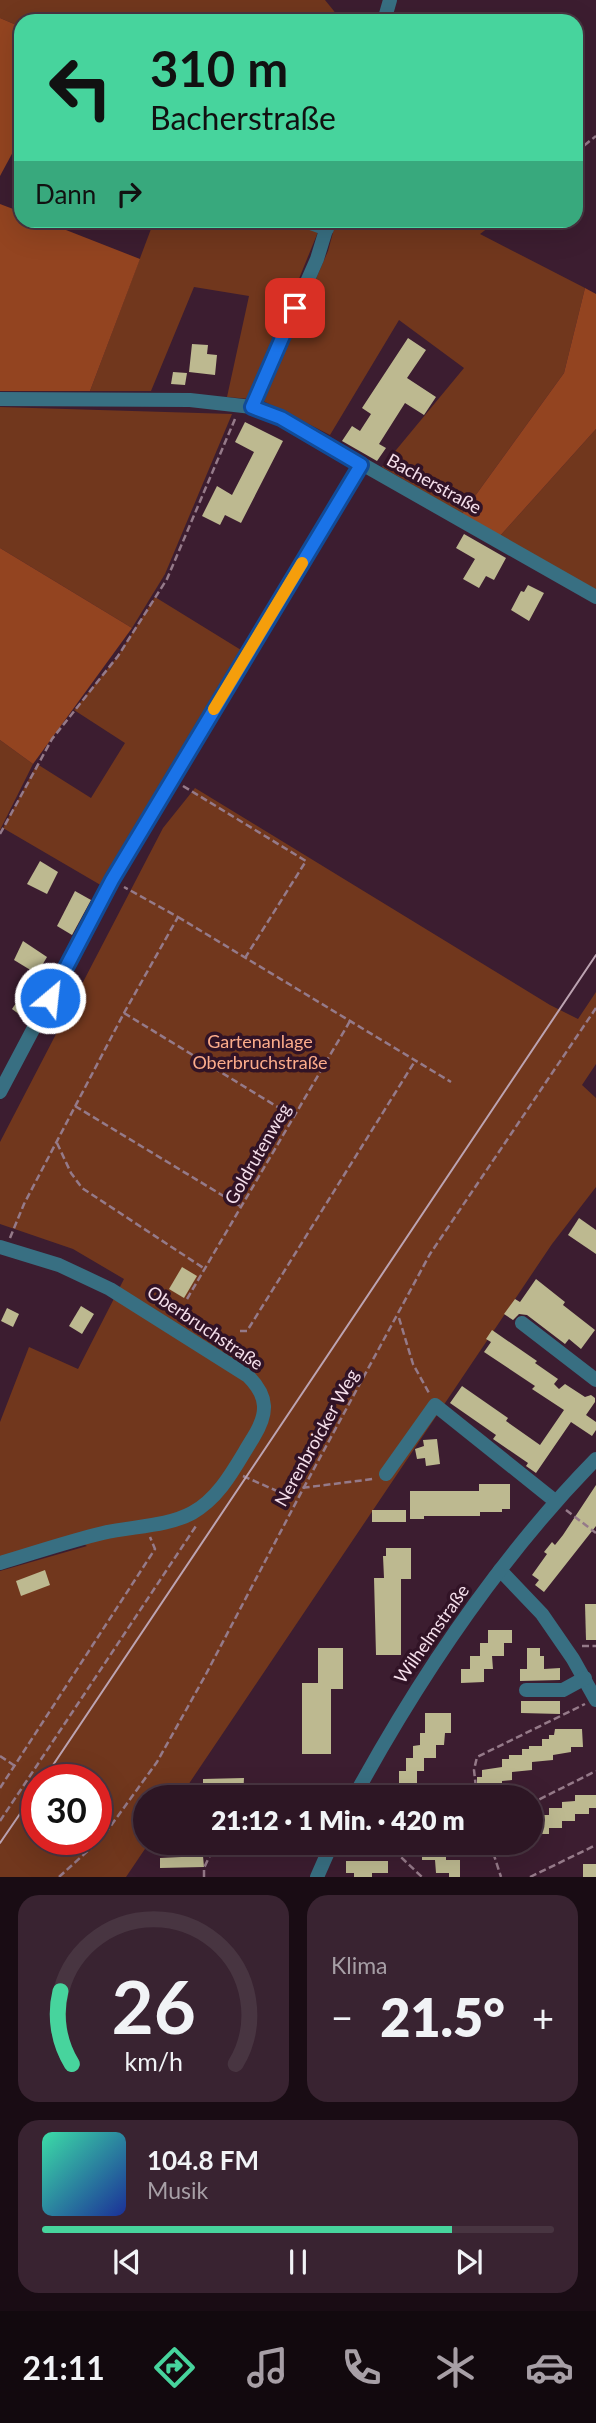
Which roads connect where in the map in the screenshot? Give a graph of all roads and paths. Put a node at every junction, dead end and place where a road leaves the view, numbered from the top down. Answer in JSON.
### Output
{"nodes":[{"id":1,"x":327,"y":228,"type":"edge"},
{"id":2,"x":0,"y":399,"type":"edge"},
{"id":3,"x":252,"y":407,"type":"junction"},
{"id":4,"x":361,"y":465,"type":"junction"},
{"id":5,"x":596,"y":597,"type":"edge"},
{"id":6,"x":171,"y":780,"type":"junction"},
{"id":7,"x":0,"y":834,"type":"edge"},
{"id":8,"x":112,"y":880,"type":"junction"},
{"id":9,"x":178,"y":917,"type":"junction"},
{"id":10,"x":245,"y":958,"type":"junction"},
{"id":11,"x":596,"y":1008,"type":"edge"},
{"id":12,"x":124,"y":1013,"type":"junction"},
{"id":13,"x":350,"y":1021,"type":"junction"},
{"id":14,"x":415,"y":1060,"type":"junction"},
{"id":15,"x":451,"y":1082,"type":"dead end"},
{"id":16,"x":0,"y":1092,"type":"edge"},
{"id":17,"x":75,"y":1106,"type":"junction"},
{"id":18,"x":293,"y":1117,"type":"junction"},
{"id":19,"x":57,"y":1143,"type":"junction"},
{"id":20,"x":241,"y":1207,"type":"junction"},
{"id":21,"x":2,"y":1248,"type":"edge"},
{"id":22,"x":205,"y":1269,"type":"junction"},
{"id":23,"x":187,"y":1298,"type":"dead end"},
{"id":24,"x":398,"y":1316,"type":"junction"},
{"id":25,"x":522,"y":1323,"type":"dead end"},
{"id":26,"x":240,"y":1331,"type":"dead end"},
{"id":27,"x":596,"y":1380,"type":"edge"},
{"id":28,"x":435,"y":1405,"type":"junction"},
{"id":29,"x":596,"y":1459,"type":"edge"},
{"id":30,"x":232,"y":1471,"type":"junction"},
{"id":31,"x":386,"y":1474,"type":"joint"},
{"id":32,"x":303,"y":1489,"type":"junction"},
{"id":33,"x":555,"y":1501,"type":"junction"},
{"id":34,"x":208,"y":1502,"type":"junction"},
{"id":35,"x":146,"y":1526,"type":"junction"},
{"id":36,"x":596,"y":1533,"type":"edge"},
{"id":37,"x":0,"y":1563,"type":"edge"},
{"id":38,"x":500,"y":1570,"type":"junction"},
{"id":39,"x":585,"y":1678,"type":"junction"},
{"id":40,"x":526,"y":1690,"type":"dead end"},
{"id":41,"x":596,"y":1699,"type":"edge"},
{"id":42,"x":0,"y":1756,"type":"edge"},
{"id":43,"x":15,"y":1766,"type":"junction"},
{"id":44,"x":596,"y":1772,"type":"edge"},
{"id":45,"x":361,"y":1785,"type":"edge"},
{"id":46,"x":476,"y":1785,"type":"edge"},
{"id":47,"x":0,"y":1788,"type":"edge"},
{"id":48,"x":543,"y":1798,"type":"edge"},
{"id":49,"x":0,"y":1821,"type":"edge"},
{"id":50,"x":596,"y":1845,"type":"edge"},
{"id":51,"x":210,"y":1855,"type":"edge"},
{"id":52,"x":327,"y":1855,"type":"edge"},
{"id":53,"x":399,"y":1855,"type":"edge"},
{"id":54,"x":494,"y":1855,"type":"edge"},
{"id":55,"x":59,"y":1877,"type":"edge"},
{"id":56,"x":204,"y":1877,"type":"edge"},
{"id":57,"x":317,"y":1877,"type":"edge"},
{"id":58,"x":422,"y":1877,"type":"edge"},
{"id":59,"x":501,"y":1877,"type":"edge"},
{"id":60,"x":530,"y":1877,"type":"edge"}],
"edges":[{"from":1,"to":3,"type":"street"},
{"from":2,"to":3,"type":"street","name":"Bacherstraße"},
{"from":3,"to":4,"type":"street","name":"Bacherstraße"},
{"from":3,"to":7,"type":"path"},
{"from":4,"to":5,"type":"street","name":"Bacherstraße"},
{"from":4,"to":6,"type":"street"},
{"from":6,"to":8,"type":"street"},
{"from":6,"to":10,"type":"path"},
{"from":8,"to":9,"type":"path"},
{"from":8,"to":16,"type":"street"},
{"from":9,"to":10,"type":"path"},
{"from":9,"to":12,"type":"path"},
{"from":10,"to":13,"type":"path"},
{"from":11,"to":24,"type":"path","name":"Nerenbroicker Weg"},
{"from":12,"to":17,"type":"path"},
{"from":12,"to":18,"type":"path"},
{"from":13,"to":14,"type":"path"},
{"from":13,"to":18,"type":"path","name":"Goldrutenweg"},
{"from":14,"to":15,"type":"path"},
{"from":14,"to":26,"type":"path"},
{"from":17,"to":19,"type":"path"},
{"from":17,"to":20,"type":"path"},
{"from":18,"to":20,"type":"path","name":"Goldrutenweg"},
{"from":19,"to":21,"type":"path"},
{"from":19,"to":22,"type":"path"},
{"from":20,"to":22,"type":"path","name":"Goldrutenweg"},
{"from":21,"to":30,"type":"street","name":"Oberbruchstraße"},
{"from":22,"to":23,"type":"path","name":"Goldrutenweg"},
{"from":24,"to":28,"type":"path"},
{"from":24,"to":32,"type":"path","name":"Nerenbroicker Weg"},
{"from":25,"to":27,"type":"street"},
{"from":28,"to":31,"type":"street"},
{"from":28,"to":33,"type":"street"},
{"from":29,"to":33,"type":"street","name":"Wilhelmstraße"},
{"from":30,"to":32,"type":"path"},
{"from":30,"to":34,"type":"street","name":"Oberbruchstraße"},
{"from":31,"to":32,"type":"path"},
{"from":32,"to":55,"type":"path","name":"Nerenbroicker Weg"},
{"from":33,"to":36,"type":"path"},
{"from":33,"to":38,"type":"street","name":"Wilhelmstraße"},
{"from":34,"to":35,"type":"street","name":"Oberbruchstraße"},
{"from":34,"to":49,"type":"path"},
{"from":35,"to":37,"type":"street","name":"Oberbruchstraße"},
{"from":35,"to":43,"type":"path"},
{"from":38,"to":39,"type":"street"},
{"from":38,"to":45,"type":"street","name":"Wilhelmstraße"},
{"from":39,"to":40,"type":"street"},
{"from":39,"to":41,"type":"street"},
{"from":41,"to":46,"type":"path"},
{"from":42,"to":43,"type":"path"},
{"from":43,"to":47,"type":"path"},
{"from":44,"to":48,"type":"path"},
{"from":50,"to":60,"type":"path"},
{"from":51,"to":56,"type":"path"},
{"from":52,"to":57,"type":"street"},
{"from":53,"to":58,"type":"path"},
{"from":54,"to":59,"type":"path"}]}
